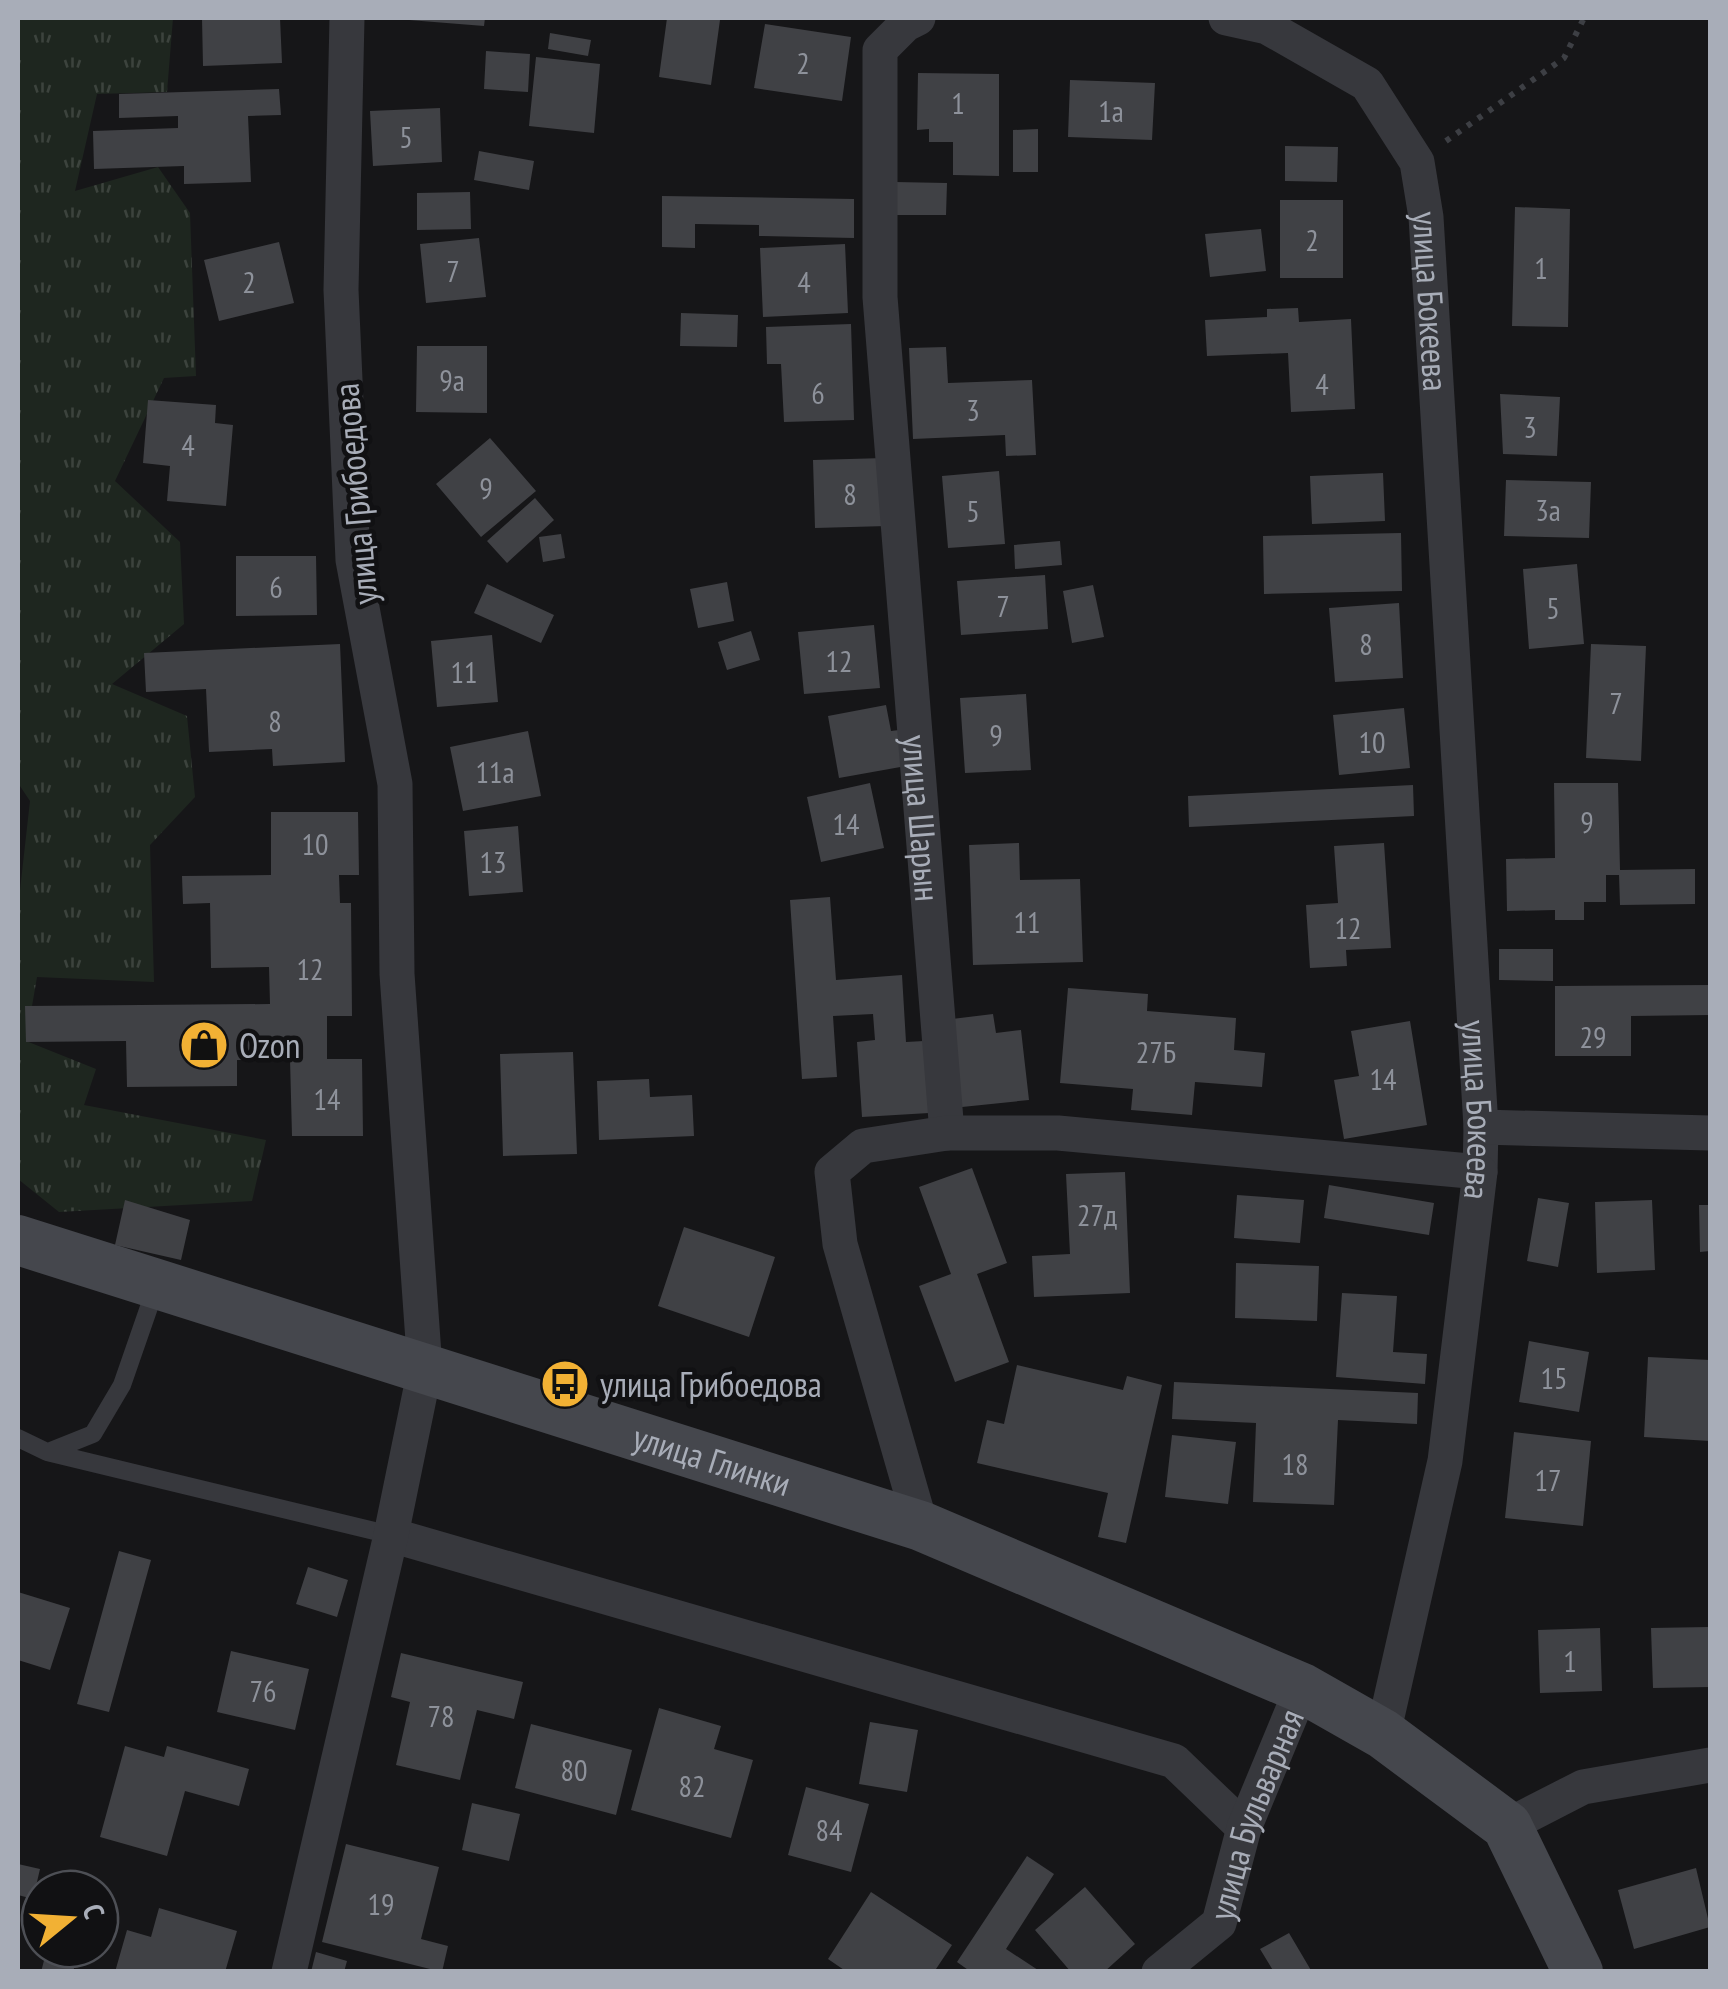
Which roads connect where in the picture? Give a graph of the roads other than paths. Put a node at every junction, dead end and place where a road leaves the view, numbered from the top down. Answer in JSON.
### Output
{"nodes":[{"id":1,"x":348,"y":18,"type":"edge"},
{"id":2,"x":1226,"y":18,"type":"edge"},
{"id":3,"x":912,"y":21,"type":"edge"},
{"id":4,"x":1481,"y":1127,"type":"junction"},
{"id":5,"x":947,"y":1133,"type":"junction"},
{"id":6,"x":1710,"y":1134,"type":"edge"},
{"id":7,"x":1480,"y":1172,"type":"junction"},
{"id":8,"x":18,"y":1240,"type":"edge"},
{"id":9,"x":157,"y":1284,"type":"junction"},
{"id":10,"x":425,"y":1369,"type":"junction"},
{"id":11,"x":18,"y":1438,"type":"edge"},
{"id":12,"x":47,"y":1452,"type":"junction"},
{"id":13,"x":922,"y":1526,"type":"junction"},
{"id":14,"x":392,"y":1535,"type":"junction"},
{"id":15,"x":1302,"y":1688,"type":"junction"},
{"id":16,"x":1383,"y":1734,"type":"junction"},
{"id":17,"x":1710,"y":1765,"type":"edge"},
{"id":18,"x":1507,"y":1826,"type":"junction"},
{"id":19,"x":1244,"y":1828,"type":"junction"},
{"id":20,"x":289,"y":1972,"type":"edge"},
{"id":21,"x":1159,"y":1972,"type":"edge"},
{"id":22,"x":1578,"y":1972,"type":"edge"}],
"edges":[{"from":1,"to":10,"type":"street","name":"улица Грибоедова"},
{"from":2,"to":4,"type":"street","name":"улица Бокеева"},
{"from":3,"to":5,"type":"street","name":"улица Шарын"},
{"from":4,"to":6,"type":"street"},
{"from":4,"to":7,"type":"street","name":"улица Бокеева"},
{"from":5,"to":7,"type":"street"},
{"from":5,"to":13,"type":"street"},
{"from":7,"to":16,"type":"street","name":"улица Бокеева"},
{"from":8,"to":9,"type":"main road","name":"улица Глинки"},
{"from":9,"to":10,"type":"main road","name":"улица Глинки"},
{"from":9,"to":12,"type":"lane"},
{"from":10,"to":13,"type":"main road","name":"улица Глинки"},
{"from":10,"to":14,"type":"street","name":"улица Грибоедова"},
{"from":11,"to":12,"type":"lane"},
{"from":12,"to":14,"type":"lane"},
{"from":13,"to":15,"type":"main road","name":"улица Глинки"},
{"from":14,"to":19,"type":"street"},
{"from":14,"to":20,"type":"street","name":"улица Грибоедова"},
{"from":15,"to":16,"type":"main road","name":"улица Глинки"},
{"from":15,"to":19,"type":"street","name":"улица Бульварная"},
{"from":16,"to":18,"type":"main road"},
{"from":17,"to":18,"type":"street"},
{"from":18,"to":22,"type":"main road"},
{"from":19,"to":21,"type":"street","name":"улица Бульварная"}]}
